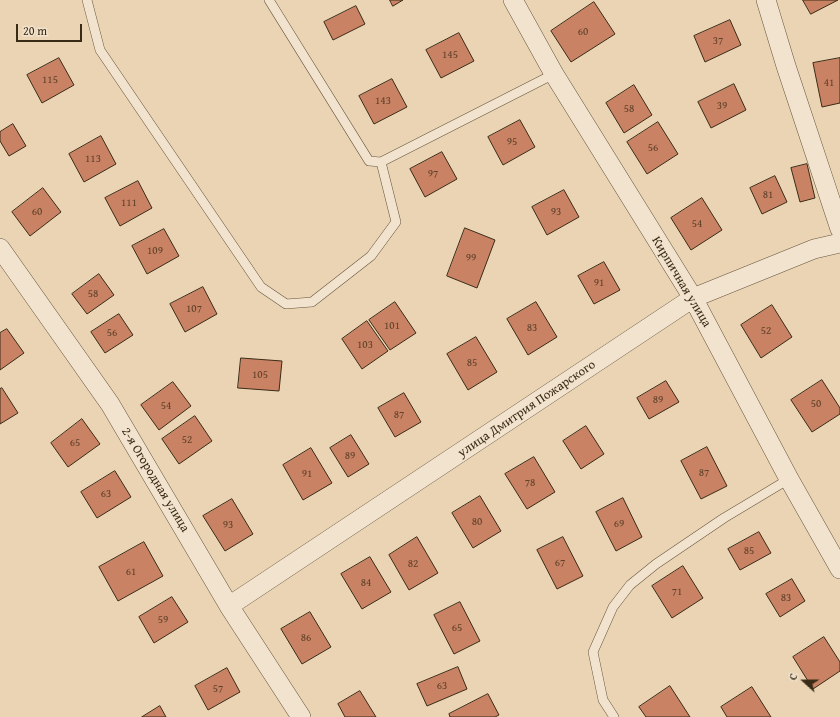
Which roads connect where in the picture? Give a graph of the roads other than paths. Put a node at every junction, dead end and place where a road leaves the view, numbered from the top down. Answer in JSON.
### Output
{"nodes":[{"id":1,"x":87,"y":0,"type":"edge"},
{"id":2,"x":269,"y":0,"type":"edge"},
{"id":3,"x":513,"y":0,"type":"edge"},
{"id":4,"x":766,"y":0,"type":"edge"},
{"id":5,"x":554,"y":74,"type":"junction"},
{"id":6,"x":381,"y":162,"type":"junction"},
{"id":7,"x":840,"y":229,"type":"edge"},
{"id":8,"x":840,"y":242,"type":"edge"},
{"id":9,"x":0,"y":248,"type":"edge"},
{"id":10,"x":693,"y":298,"type":"junction"},
{"id":11,"x":789,"y":479,"type":"junction"},
{"id":12,"x":840,"y":569,"type":"edge"},
{"id":13,"x":229,"y":606,"type":"junction"},
{"id":14,"x":302,"y":717,"type":"edge"},
{"id":15,"x":614,"y":717,"type":"edge"}],
"edges":[{"from":1,"to":6,"type":"lane"},
{"from":2,"to":6,"type":"lane"},
{"from":3,"to":5,"type":"street","name":"Кирпичная улица"},
{"from":4,"to":7,"type":"street"},
{"from":5,"to":6,"type":"lane"},
{"from":5,"to":10,"type":"street","name":"Кирпичная улица"},
{"from":8,"to":10,"type":"street","name":"улица Дмитрия Пожарского"},
{"from":9,"to":13,"type":"street","name":"2-я Огородная улица"},
{"from":10,"to":11,"type":"street","name":"Кирпичная улица"},
{"from":10,"to":13,"type":"street","name":"улица Дмитрия Пожарского"},
{"from":11,"to":12,"type":"street","name":"Кирпичная улица"},
{"from":11,"to":15,"type":"lane"},
{"from":13,"to":14,"type":"street","name":"2-я Огородная улица"}]}
